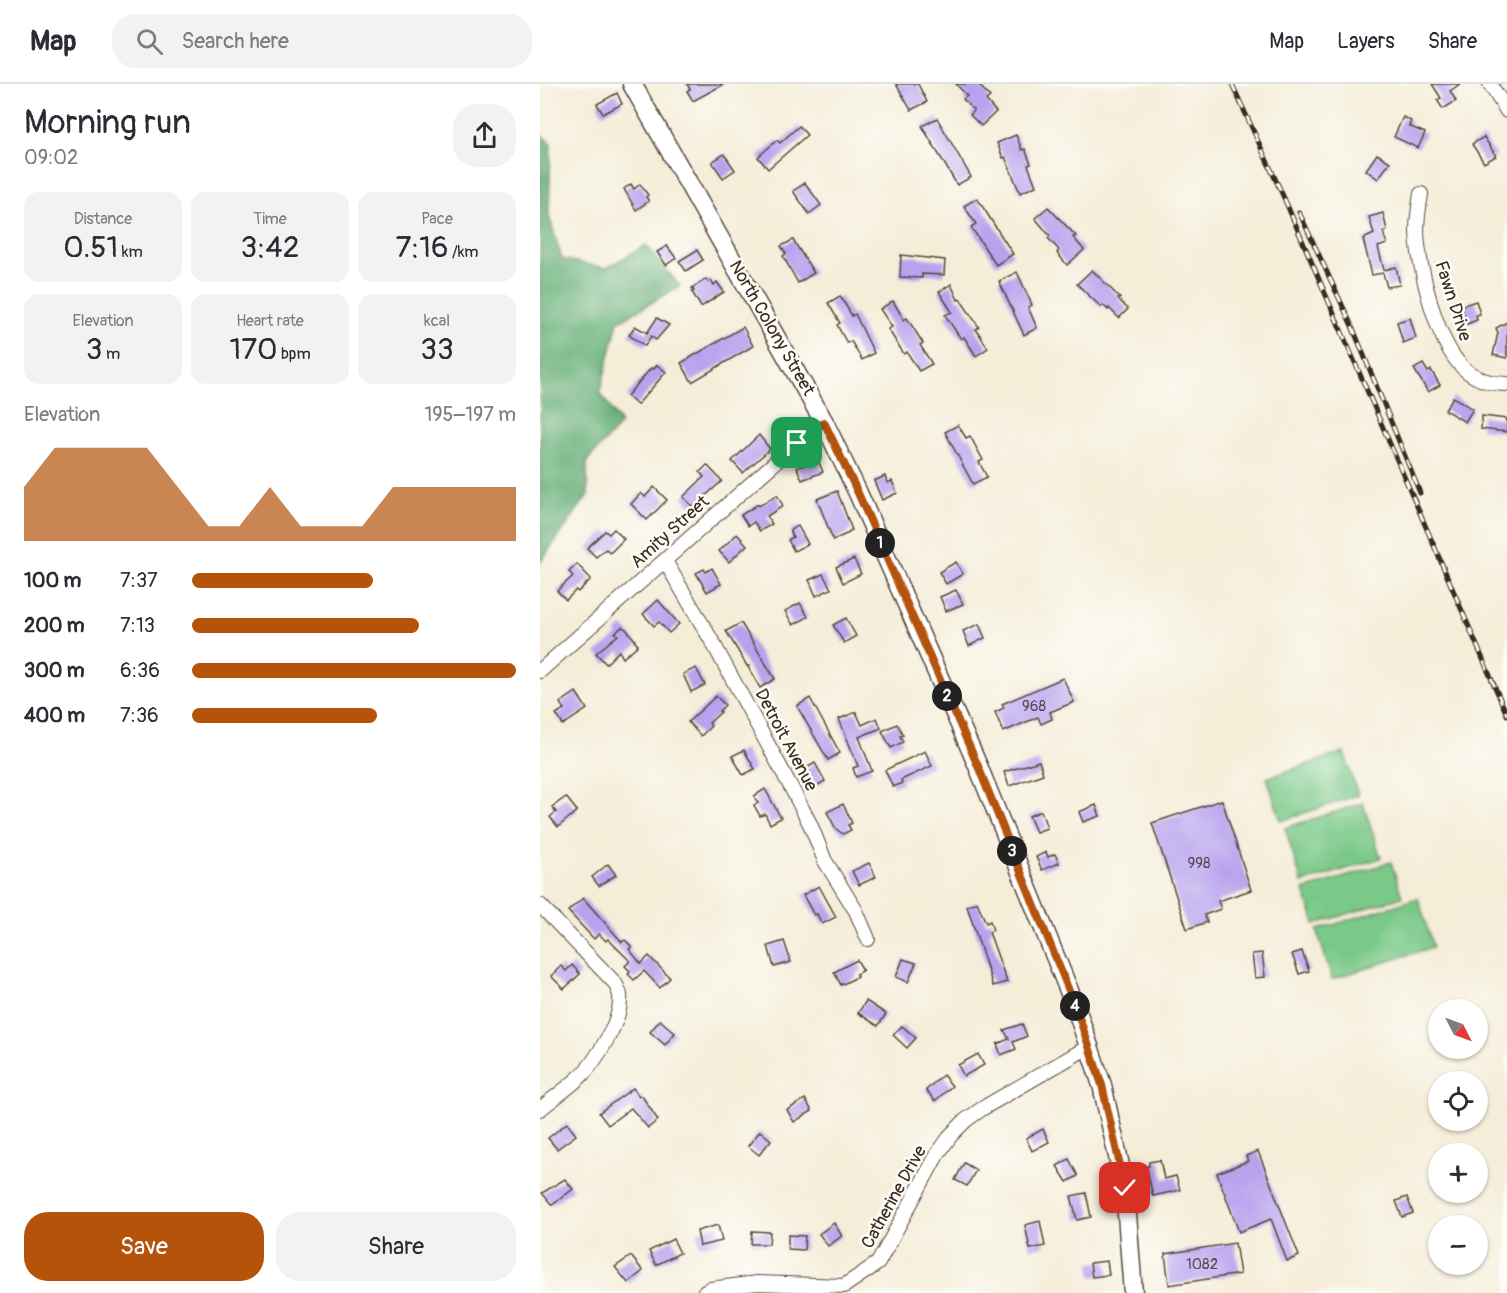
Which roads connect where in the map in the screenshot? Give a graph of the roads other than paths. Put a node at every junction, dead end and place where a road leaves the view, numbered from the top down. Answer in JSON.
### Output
{"nodes":[{"id":1,"x":633,"y":84,"type":"edge"},
{"id":2,"x":1490,"y":84,"type":"edge"},
{"id":3,"x":1507,"y":111,"type":"edge"},
{"id":4,"x":1420,"y":194,"type":"dead end"},
{"id":5,"x":1507,"y":384,"type":"edge"},
{"id":6,"x":824,"y":422,"type":"junction"},
{"id":7,"x":665,"y":561,"type":"junction"},
{"id":8,"x":540,"y":671,"type":"edge"},
{"id":9,"x":540,"y":905,"type":"edge"},
{"id":10,"x":868,"y":939,"type":"dead end"},
{"id":11,"x":1090,"y":1046,"type":"junction"},
{"id":12,"x":540,"y":1109,"type":"edge"},
{"id":13,"x":758,"y":1288,"type":"edge"},
{"id":14,"x":704,"y":1293,"type":"edge"},
{"id":15,"x":1133,"y":1293,"type":"edge"}],
"edges":[{"from":1,"to":6,"type":"main road","name":"North Colony Street"},
{"from":2,"to":3,"type":"street"},
{"from":4,"to":5,"type":"street","name":"Fawn Drive"},
{"from":6,"to":7,"type":"street","name":"Amity Street"},
{"from":6,"to":11,"type":"main road","name":"North Colony Street"},
{"from":7,"to":8,"type":"street","name":"Amity Street"},
{"from":7,"to":10,"type":"street","name":"Detroit Avenue"},
{"from":9,"to":12,"type":"street"},
{"from":11,"to":13,"type":"street","name":"Catherine Drive"},
{"from":11,"to":15,"type":"main road","name":"North Colony Street"},
{"from":13,"to":14,"type":"street","name":"Catherine Drive"}]}
